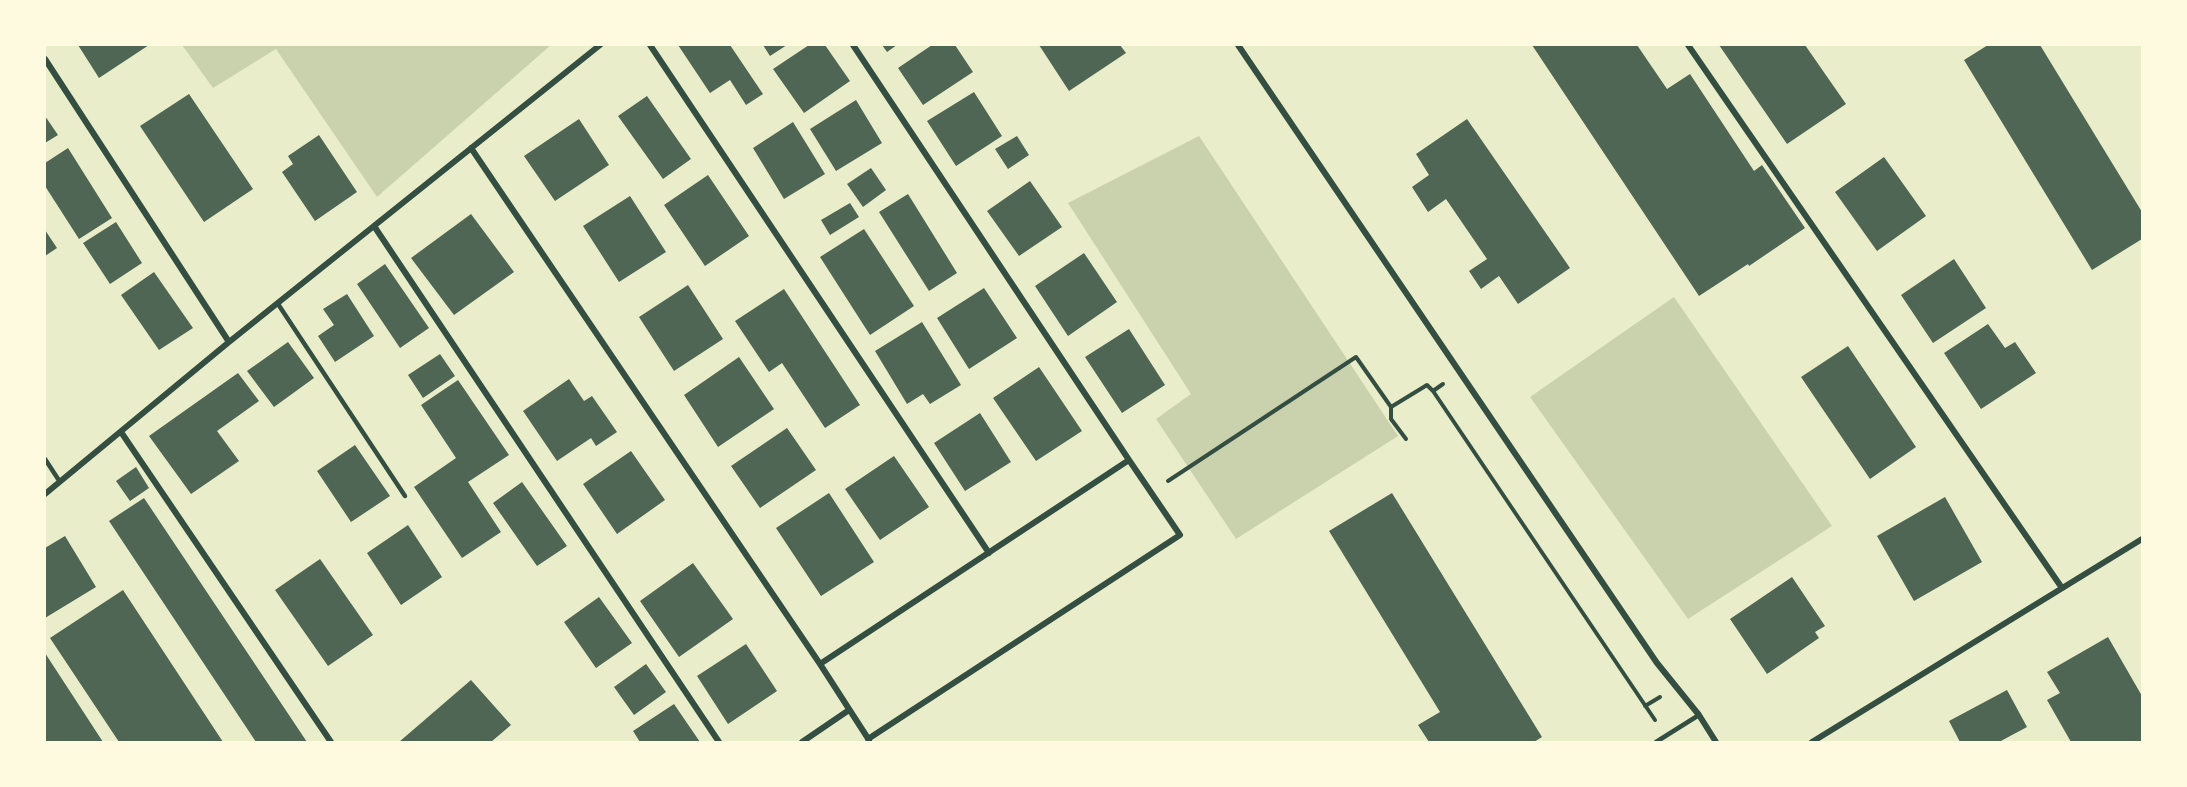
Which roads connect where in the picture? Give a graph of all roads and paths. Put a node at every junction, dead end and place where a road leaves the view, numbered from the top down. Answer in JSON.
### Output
{"nodes":[{"id":1,"x":600,"y":45,"type":"edge"},
{"id":2,"x":650,"y":45,"type":"edge"},
{"id":3,"x":853,"y":45,"type":"edge"},
{"id":4,"x":1238,"y":45,"type":"edge"},
{"id":5,"x":1688,"y":45,"type":"edge"},
{"id":6,"x":45,"y":59,"type":"edge"},
{"id":7,"x":471,"y":148,"type":"junction"},
{"id":8,"x":374,"y":226,"type":"junction"},
{"id":9,"x":278,"y":304,"type":"junction"},
{"id":10,"x":230,"y":342,"type":"junction"},
{"id":11,"x":1460,"y":371,"type":"junction"},
{"id":12,"x":1433,"y":391,"type":"junction"},
{"id":13,"x":1391,"y":407,"type":"junction"},
{"id":14,"x":121,"y":432,"type":"junction"},
{"id":15,"x":1406,"y":439,"type":"dead end"},
{"id":16,"x":45,"y":459,"type":"edge"},
{"id":17,"x":1129,"y":460,"type":"junction"},
{"id":18,"x":60,"y":482,"type":"junction"},
{"id":19,"x":1151,"y":492,"type":"junction"},
{"id":20,"x":45,"y":494,"type":"edge"},
{"id":21,"x":405,"y":496,"type":"dead end"},
{"id":22,"x":2142,"y":539,"type":"edge"},
{"id":23,"x":989,"y":553,"type":"junction"},
{"id":24,"x":2062,"y":588,"type":"junction"},
{"id":25,"x":820,"y":664,"type":"junction"},
{"id":26,"x":849,"y":710,"type":"junction"},
{"id":27,"x":1699,"y":715,"type":"junction"},
{"id":28,"x":1655,"y":720,"type":"dead end"},
{"id":29,"x":869,"y":741,"type":"edge"},
{"id":30,"x":331,"y":742,"type":"edge"},
{"id":31,"x":719,"y":742,"type":"edge"},
{"id":32,"x":802,"y":742,"type":"edge"},
{"id":33,"x":1656,"y":742,"type":"edge"},
{"id":34,"x":1716,"y":742,"type":"edge"},
{"id":35,"x":1812,"y":742,"type":"edge"}],
"edges":[{"from":1,"to":7,"type":"street"},
{"from":2,"to":23,"type":"street"},
{"from":3,"to":17,"type":"street"},
{"from":4,"to":11,"type":"street"},
{"from":5,"to":24,"type":"street"},
{"from":6,"to":10,"type":"street"},
{"from":7,"to":8,"type":"street"},
{"from":7,"to":25,"type":"street"},
{"from":8,"to":9,"type":"street"},
{"from":8,"to":31,"type":"street"},
{"from":9,"to":10,"type":"street"},
{"from":9,"to":21,"type":"lane"},
{"from":10,"to":14,"type":"street"},
{"from":11,"to":12,"type":"path"},
{"from":11,"to":27,"type":"street"},
{"from":12,"to":13,"type":"path"},
{"from":12,"to":28,"type":"path"},
{"from":13,"to":15,"type":"path"},
{"from":13,"to":19,"type":"path"},
{"from":14,"to":18,"type":"street"},
{"from":14,"to":30,"type":"street"},
{"from":16,"to":18,"type":"lane"},
{"from":17,"to":19,"type":"street"},
{"from":17,"to":23,"type":"street"},
{"from":18,"to":20,"type":"street"},
{"from":19,"to":29,"type":"street"},
{"from":22,"to":24,"type":"street"},
{"from":23,"to":25,"type":"street"},
{"from":24,"to":35,"type":"street"},
{"from":25,"to":26,"type":"street"},
{"from":26,"to":29,"type":"street"},
{"from":26,"to":32,"type":"street"},
{"from":27,"to":33,"type":"lane"},
{"from":27,"to":34,"type":"street"}]}
